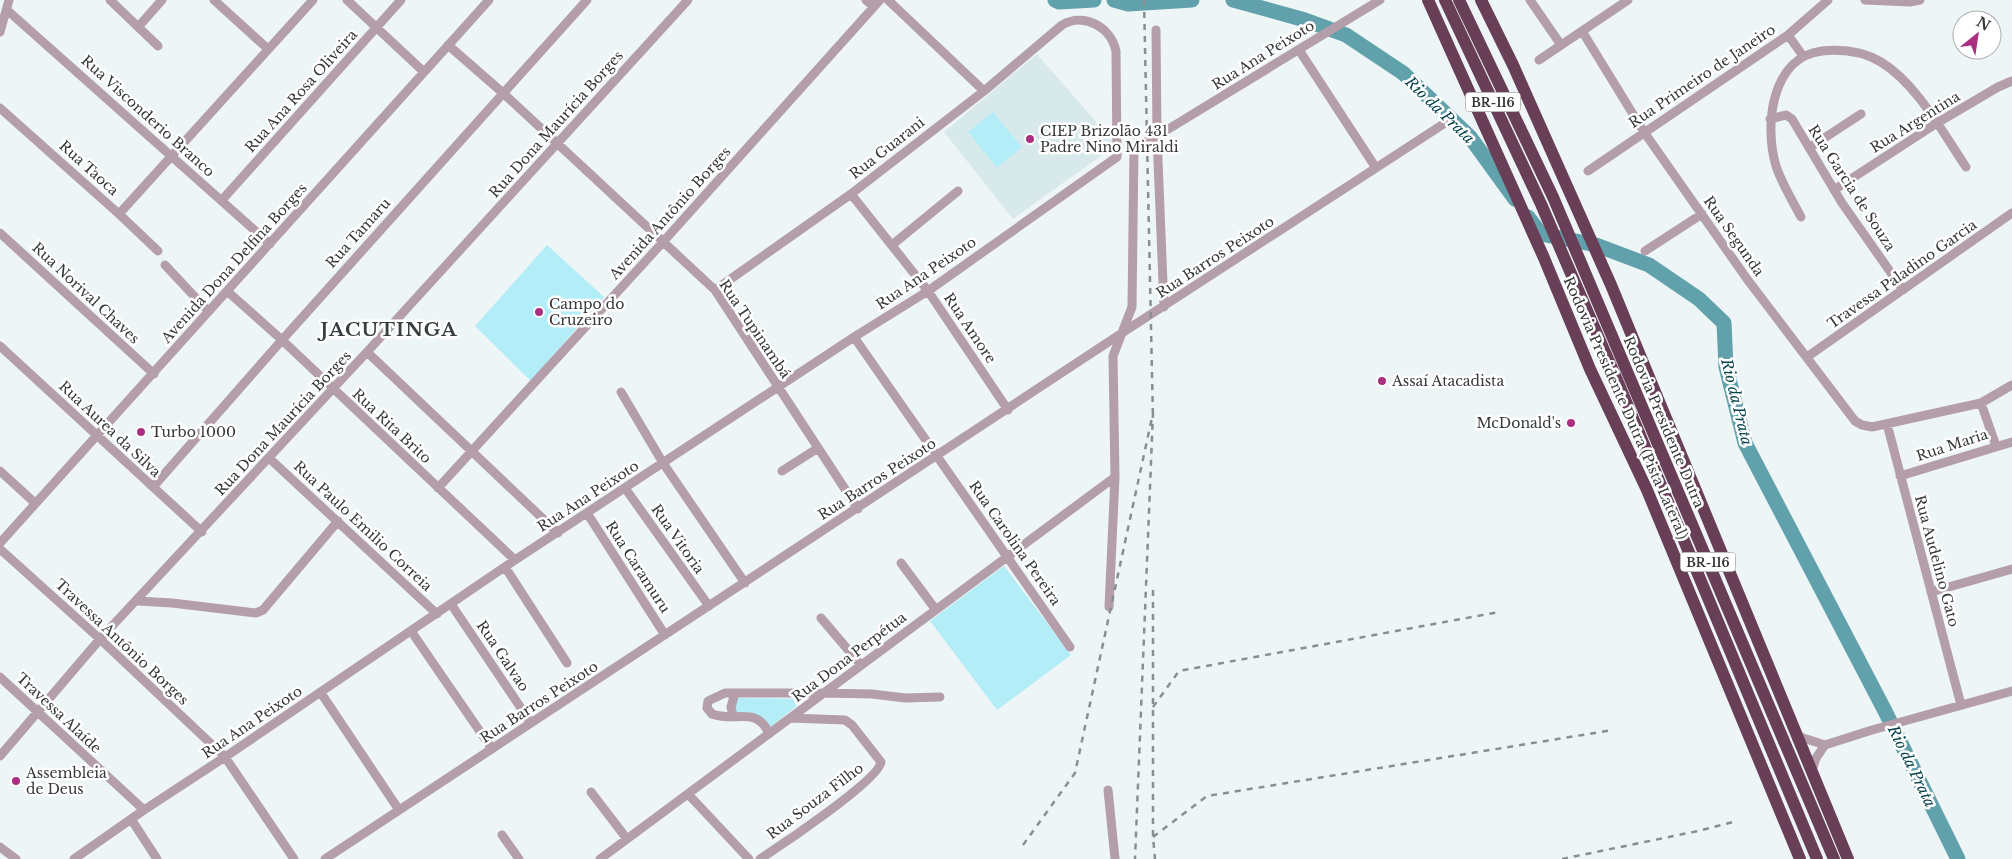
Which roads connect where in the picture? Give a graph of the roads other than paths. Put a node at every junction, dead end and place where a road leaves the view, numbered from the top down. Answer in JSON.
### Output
{"nodes":[{"id":1,"x":10,"y":0,"type":"edge"},
{"id":2,"x":110,"y":0,"type":"edge"},
{"id":3,"x":162,"y":0,"type":"edge"},
{"id":4,"x":214,"y":0,"type":"edge"},
{"id":5,"x":313,"y":0,"type":"edge"},
{"id":6,"x":347,"y":0,"type":"edge"},
{"id":7,"x":401,"y":0,"type":"edge"},
{"id":8,"x":489,"y":0,"type":"edge"},
{"id":9,"x":587,"y":0,"type":"edge"},
{"id":10,"x":688,"y":0,"type":"edge"},
{"id":11,"x":866,"y":0,"type":"edge"},
{"id":12,"x":880,"y":0,"type":"edge"},
{"id":13,"x":888,"y":0,"type":"edge"},
{"id":14,"x":1380,"y":0,"type":"edge"},
{"id":15,"x":1428,"y":0,"type":"edge"},
{"id":16,"x":1445,"y":0,"type":"edge"},
{"id":17,"x":1459,"y":0,"type":"edge"},
{"id":18,"x":1481,"y":0,"type":"edge"},
{"id":19,"x":1530,"y":0,"type":"edge"},
{"id":20,"x":1628,"y":0,"type":"edge"},
{"id":21,"x":1828,"y":0,"type":"edge"},
{"id":22,"x":1865,"y":0,"type":"edge"},
{"id":23,"x":1920,"y":0,"type":"edge"},
{"id":24,"x":874,"y":7,"type":"junction"},
{"id":25,"x":7,"y":10,"type":"junction"},
{"id":26,"x":139,"y":26,"type":"junction"},
{"id":27,"x":376,"y":28,"type":"junction"},
{"id":28,"x":1156,"y":30,"type":"dead end"},
{"id":29,"x":1582,"y":31,"type":"junction"},
{"id":30,"x":0,"y":32,"type":"edge"},
{"id":31,"x":1788,"y":35,"type":"junction"},
{"id":32,"x":448,"y":45,"type":"junction"},
{"id":33,"x":1561,"y":45,"type":"junction"},
{"id":34,"x":158,"y":46,"type":"dead end"},
{"id":35,"x":268,"y":49,"type":"junction"},
{"id":36,"x":1299,"y":50,"type":"junction"},
{"id":37,"x":1804,"y":56,"type":"junction"},
{"id":38,"x":1539,"y":60,"type":"dead end"},
{"id":39,"x":424,"y":72,"type":"junction"},
{"id":40,"x":2012,"y":81,"type":"edge"},
{"id":41,"x":984,"y":91,"type":"junction"},
{"id":42,"x":503,"y":93,"type":"junction"},
{"id":43,"x":0,"y":108,"type":"edge"},
{"id":44,"x":1861,"y":114,"type":"dead end"},
{"id":45,"x":1770,"y":119,"type":"junction"},
{"id":46,"x":1445,"y":123,"type":"dead end"},
{"id":47,"x":1937,"y":123,"type":"junction"},
{"id":48,"x":1644,"y":132,"type":"junction"},
{"id":49,"x":1157,"y":136,"type":"junction"},
{"id":50,"x":556,"y":144,"type":"junction"},
{"id":51,"x":1809,"y":148,"type":"junction"},
{"id":52,"x":172,"y":155,"type":"junction"},
{"id":53,"x":1117,"y":157,"type":"joint"},
{"id":54,"x":1966,"y":167,"type":"dead end"},
{"id":55,"x":1376,"y":168,"type":"junction"},
{"id":56,"x":1588,"y":172,"type":"dead end"},
{"id":57,"x":1834,"y":190,"type":"junction"},
{"id":58,"x":958,"y":191,"type":"dead end"},
{"id":59,"x":850,"y":194,"type":"junction"},
{"id":60,"x":222,"y":200,"type":"junction"},
{"id":61,"x":2012,"y":213,"type":"edge"},
{"id":62,"x":118,"y":214,"type":"junction"},
{"id":63,"x":1702,"y":214,"type":"junction"},
{"id":64,"x":1801,"y":217,"type":"dead end"},
{"id":65,"x":0,"y":233,"type":"edge"},
{"id":66,"x":663,"y":242,"type":"junction"},
{"id":67,"x":270,"y":244,"type":"junction"},
{"id":68,"x":892,"y":245,"type":"junction"},
{"id":69,"x":158,"y":251,"type":"dead end"},
{"id":70,"x":1645,"y":251,"type":"dead end"},
{"id":71,"x":165,"y":265,"type":"dead end"},
{"id":72,"x":715,"y":290,"type":"junction"},
{"id":73,"x":1903,"y":290,"type":"junction"},
{"id":74,"x":227,"y":291,"type":"junction"},
{"id":75,"x":928,"y":291,"type":"junction"},
{"id":76,"x":1164,"y":307,"type":"junction"},
{"id":77,"x":208,"y":311,"type":"junction"},
{"id":78,"x":1122,"y":333,"type":"junction"},
{"id":79,"x":854,"y":337,"type":"junction"},
{"id":80,"x":282,"y":340,"type":"junction"},
{"id":81,"x":0,"y":346,"type":"edge"},
{"id":82,"x":368,"y":352,"type":"junction"},
{"id":83,"x":1807,"y":357,"type":"junction"},
{"id":84,"x":154,"y":374,"type":"junction"},
{"id":85,"x":2012,"y":385,"type":"edge"},
{"id":86,"x":778,"y":387,"type":"junction"},
{"id":87,"x":333,"y":389,"type":"junction"},
{"id":88,"x":621,"y":392,"type":"dead end"},
{"id":89,"x":1982,"y":403,"type":"junction"},
{"id":90,"x":1008,"y":410,"type":"junction"},
{"id":91,"x":1887,"y":424,"type":"junction"},
{"id":92,"x":97,"y":436,"type":"junction"},
{"id":93,"x":2012,"y":442,"type":"edge"},
{"id":94,"x":1996,"y":446,"type":"junction"},
{"id":95,"x":818,"y":448,"type":"junction"},
{"id":96,"x":472,"y":452,"type":"junction"},
{"id":97,"x":938,"y":456,"type":"junction"},
{"id":98,"x":269,"y":458,"type":"junction"},
{"id":99,"x":663,"y":463,"type":"junction"},
{"id":100,"x":0,"y":471,"type":"edge"},
{"id":101,"x":782,"y":471,"type":"dead end"},
{"id":102,"x":1900,"y":476,"type":"junction"},
{"id":103,"x":1115,"y":477,"type":"junction"},
{"id":104,"x":153,"y":487,"type":"junction"},
{"id":105,"x":438,"y":488,"type":"junction"},
{"id":106,"x":625,"y":488,"type":"junction"},
{"id":107,"x":35,"y":503,"type":"junction"},
{"id":108,"x":858,"y":509,"type":"junction"},
{"id":109,"x":587,"y":513,"type":"junction"},
{"id":110,"x":338,"y":521,"type":"junction"},
{"id":111,"x":202,"y":532,"type":"junction"},
{"id":112,"x":558,"y":533,"type":"junction"},
{"id":113,"x":0,"y":544,"type":"edge"},
{"id":114,"x":0,"y":548,"type":"edge"},
{"id":115,"x":1008,"y":556,"type":"junction"},
{"id":116,"x":515,"y":560,"type":"junction"},
{"id":117,"x":901,"y":563,"type":"dead end"},
{"id":118,"x":505,"y":567,"type":"junction"},
{"id":119,"x":2012,"y":569,"type":"edge"},
{"id":120,"x":744,"y":583,"type":"junction"},
{"id":121,"x":1931,"y":592,"type":"junction"},
{"id":122,"x":138,"y":601,"type":"junction"},
{"id":123,"x":451,"y":604,"type":"junction"},
{"id":124,"x":709,"y":606,"type":"junction"},
{"id":125,"x":1110,"y":607,"type":"dead end"},
{"id":126,"x":936,"y":610,"type":"junction"},
{"id":127,"x":437,"y":614,"type":"junction"},
{"id":128,"x":822,"y":618,"type":"dead end"},
{"id":129,"x":411,"y":631,"type":"junction"},
{"id":130,"x":665,"y":635,"type":"junction"},
{"id":131,"x":100,"y":639,"type":"junction"},
{"id":132,"x":1070,"y":647,"type":"dead end"},
{"id":133,"x":568,"y":663,"type":"dead end"},
{"id":134,"x":861,"y":666,"type":"junction"},
{"id":135,"x":0,"y":677,"type":"edge"},
{"id":136,"x":2012,"y":691,"type":"edge"},
{"id":137,"x":321,"y":693,"type":"junction"},
{"id":138,"x":735,"y":693,"type":"junction"},
{"id":139,"x":824,"y":693,"type":"junction"},
{"id":140,"x":940,"y":696,"type":"dead end"},
{"id":141,"x":1961,"y":704,"type":"junction"},
{"id":142,"x":38,"y":711,"type":"junction"},
{"id":143,"x":733,"y":716,"type":"junction"},
{"id":144,"x":790,"y":718,"type":"junction"},
{"id":145,"x":531,"y":723,"type":"junction"},
{"id":146,"x":769,"y":734,"type":"junction"},
{"id":147,"x":1797,"y":736,"type":"junction"},
{"id":148,"x":1825,"y":745,"type":"junction"},
{"id":149,"x":492,"y":749,"type":"junction"},
{"id":150,"x":0,"y":756,"type":"edge"},
{"id":151,"x":225,"y":757,"type":"junction"},
{"id":152,"x":1812,"y":773,"type":"junction"},
{"id":153,"x":1108,"y":790,"type":"dead end"},
{"id":154,"x":591,"y":792,"type":"dead end"},
{"id":155,"x":688,"y":794,"type":"junction"},
{"id":156,"x":144,"y":810,"type":"junction"},
{"id":157,"x":399,"y":810,"type":"junction"},
{"id":158,"x":131,"y":819,"type":"junction"},
{"id":159,"x":502,"y":835,"type":"dead end"},
{"id":160,"x":627,"y":839,"type":"junction"},
{"id":161,"x":0,"y":847,"type":"edge"},
{"id":162,"x":16,"y":859,"type":"edge"},
{"id":163,"x":74,"y":859,"type":"edge"},
{"id":164,"x":157,"y":859,"type":"edge"},
{"id":165,"x":294,"y":859,"type":"edge"},
{"id":166,"x":325,"y":859,"type":"edge"},
{"id":167,"x":519,"y":859,"type":"edge"},
{"id":168,"x":600,"y":859,"type":"edge"},
{"id":169,"x":749,"y":859,"type":"edge"},
{"id":170,"x":760,"y":859,"type":"edge"},
{"id":171,"x":1115,"y":859,"type":"edge"},
{"id":172,"x":1800,"y":859,"type":"edge"},
{"id":173,"x":1817,"y":859,"type":"edge"},
{"id":174,"x":1834,"y":859,"type":"edge"},
{"id":175,"x":1848,"y":859,"type":"edge"}],
"edges":[{"from":1,"to":25,"type":"street"},
{"from":2,"to":26,"type":"street"},
{"from":3,"to":26,"type":"street"},
{"from":4,"to":35,"type":"street"},
{"from":5,"to":35,"type":"street"},
{"from":6,"to":27,"type":"street"},
{"from":7,"to":27,"type":"street","name":"Rua Ana Rosa Oliveira"},
{"from":8,"to":32,"type":"street","name":"Avenida Dona Delfina Borges"},
{"from":9,"to":42,"type":"street","name":"Rua Tamaru"},
{"from":10,"to":50,"type":"street","name":"Rua Dona Maurícia Borges"},
{"from":11,"to":24,"type":"street"},
{"from":12,"to":24,"type":"street","name":"Avenida Antônio Borges"},
{"from":13,"to":41,"type":"street"},
{"from":14,"to":36,"type":"street","name":"Rua Ana Peixoto"},
{"from":15,"to":172,"type":"highway","name":"Rodovia Presidente Dutra (Pista Lateral)","number":"BR-116"},
{"from":16,"to":173,"type":"highway","name":"Rodovia Presidente Dutra","number":"BR-116"},
{"from":17,"to":174,"type":"highway","name":"Rodovia Presidente Dutra","number":"BR-116"},
{"from":18,"to":147,"type":"highway","name":"Rodovia Presidente Dutra (Pista Lateral)","number":"BR-116"},
{"from":19,"to":33,"type":"street"},
{"from":20,"to":29,"type":"street"},
{"from":21,"to":31,"type":"street","name":"Rua Primeiro de Janeiro"},
{"from":22,"to":23,"type":"street"},
{"from":24,"to":66,"type":"street","name":"Avenida Antônio Borges"},
{"from":25,"to":30,"type":"street"},
{"from":25,"to":52,"type":"street","name":"Rua Visconderio Branco"},
{"from":26,"to":34,"type":"street"},
{"from":27,"to":39,"type":"street"},
{"from":27,"to":60,"type":"street","name":"Rua Ana Rosa Oliveira"},
{"from":28,"to":49,"type":"street"},
{"from":29,"to":33,"type":"street"},
{"from":29,"to":48,"type":"street","name":"Rua Segunda"},
{"from":31,"to":37,"type":"street"},
{"from":31,"to":48,"type":"street","name":"Rua Primeiro de Janeiro"},
{"from":32,"to":39,"type":"street","name":"Avenida Dona Delfina Borges"},
{"from":32,"to":42,"type":"street","name":"Rua Tupinambá"},
{"from":33,"to":38,"type":"street"},
{"from":35,"to":52,"type":"street"},
{"from":36,"to":49,"type":"street","name":"Rua Ana Peixoto"},
{"from":36,"to":55,"type":"street"},
{"from":37,"to":45,"type":"street"},
{"from":37,"to":47,"type":"street"},
{"from":39,"to":67,"type":"street","name":"Avenida Dona Delfina Borges"},
{"from":40,"to":47,"type":"street","name":"Rua Argentina"},
{"from":41,"to":53,"type":"street","name":"Rua Guarani"},
{"from":41,"to":59,"type":"street","name":"Rua Guarani"},
{"from":42,"to":50,"type":"street","name":"Rua Tupinambá"},
{"from":42,"to":80,"type":"street","name":"Rua Tamaru"},
{"from":43,"to":62,"type":"street","name":"Rua Taoca"},
{"from":44,"to":51,"type":"street"},
{"from":45,"to":51,"type":"street","name":"Rua Garcia de Souza"},
{"from":45,"to":64,"type":"street"},
{"from":46,"to":55,"type":"street","name":"Rua Barros Peixoto"},
{"from":47,"to":54,"type":"street"},
{"from":47,"to":57,"type":"street","name":"Rua Argentina"},
{"from":48,"to":56,"type":"street","name":"Rua Primeiro de Janeiro"},
{"from":48,"to":63,"type":"street","name":"Rua Segunda"},
{"from":49,"to":76,"type":"street"},
{"from":49,"to":78,"type":"street","name":"Rua Ana Peixoto"},
{"from":50,"to":66,"type":"street","name":"Rua Tupinambá"},
{"from":50,"to":82,"type":"street","name":"Rua Dona Maurícia Borges"},
{"from":51,"to":57,"type":"street","name":"Rua Garcia de Souza"},
{"from":52,"to":60,"type":"street","name":"Rua Visconderio Branco"},
{"from":52,"to":62,"type":"street"},
{"from":53,"to":75,"type":"street","name":"Rua Ana Peixoto"},
{"from":55,"to":76,"type":"street","name":"Rua Barros Peixoto"},
{"from":57,"to":73,"type":"street","name":"Rua Garcia de Souza"},
{"from":58,"to":68,"type":"street"},
{"from":59,"to":68,"type":"street","name":"Rua Amore"},
{"from":59,"to":72,"type":"street","name":"Rua Guarani"},
{"from":60,"to":67,"type":"street","name":"Rua Visconderio Branco"},
{"from":61,"to":73,"type":"street","name":"Travessa Paladino Garcia"},
{"from":62,"to":69,"type":"street","name":"Rua Taoca"},
{"from":63,"to":70,"type":"street"},
{"from":63,"to":83,"type":"street","name":"Rua Segunda"},
{"from":65,"to":84,"type":"street","name":"Rua Norival Chaves"},
{"from":66,"to":72,"type":"street","name":"Rua Tupinambá"},
{"from":66,"to":96,"type":"street","name":"Avenida Antônio Borges"},
{"from":67,"to":74,"type":"street","name":"Avenida Dona Delfina Borges"},
{"from":68,"to":75,"type":"street","name":"Rua Amore"},
{"from":71,"to":77,"type":"street"},
{"from":72,"to":86,"type":"street","name":"Rua Tupinambá"},
{"from":73,"to":83,"type":"street","name":"Travessa Paladino Garcia"},
{"from":74,"to":77,"type":"street","name":"Avenida Dona Delfina Borges"},
{"from":74,"to":80,"type":"street","name":"Rua Rita Brito"},
{"from":75,"to":79,"type":"street","name":"Rua Ana Peixoto"},
{"from":75,"to":90,"type":"street","name":"Rua Amore"},
{"from":76,"to":78,"type":"street","name":"Rua Barros Peixoto"},
{"from":77,"to":84,"type":"street","name":"Avenida Dona Delfina Borges"},
{"from":78,"to":90,"type":"street","name":"Rua Barros Peixoto"},
{"from":78,"to":103,"type":"street"},
{"from":79,"to":86,"type":"street","name":"Rua Ana Peixoto"},
{"from":79,"to":97,"type":"street","name":"Rua Carolina Pereira"},
{"from":80,"to":87,"type":"street","name":"Rua Rita Brito"},
{"from":80,"to":104,"type":"street","name":"Rua Tamaru"},
{"from":81,"to":92,"type":"street","name":"Rua Aurea da Silva"},
{"from":82,"to":87,"type":"street","name":"Rua Dona Maurícia Borges"},
{"from":82,"to":96,"type":"street"},
{"from":83,"to":91,"type":"street","name":"Rua Segunda"},
{"from":84,"to":92,"type":"street","name":"Avenida Dona Delfina Borges"},
{"from":85,"to":89,"type":"street","name":"Rua Segunda"},
{"from":86,"to":95,"type":"street","name":"Rua Tupinambá"},
{"from":86,"to":99,"type":"street","name":"Rua Ana Peixoto"},
{"from":87,"to":98,"type":"street","name":"Rua Dona Maurícia Borges"},
{"from":87,"to":105,"type":"street","name":"Rua Rita Brito"},
{"from":88,"to":99,"type":"street"},
{"from":89,"to":91,"type":"street","name":"Rua Segunda"},
{"from":89,"to":94,"type":"street"},
{"from":90,"to":97,"type":"street","name":"Rua Barros Peixoto"},
{"from":91,"to":102,"type":"street","name":"Rua Audelino Gato"},
{"from":92,"to":104,"type":"street","name":"Rua Aurea da Silva"},
{"from":92,"to":107,"type":"street","name":"Avenida Dona Delfina Borges"},
{"from":93,"to":94,"type":"street","name":"Rua Maria"},
{"from":94,"to":102,"type":"street","name":"Rua Maria"},
{"from":95,"to":101,"type":"street"},
{"from":95,"to":108,"type":"street","name":"Rua Tupinambá"},
{"from":96,"to":105,"type":"street","name":"Avenida Antônio Borges"},
{"from":96,"to":112,"type":"street"},
{"from":97,"to":108,"type":"street","name":"Rua Barros Peixoto"},
{"from":97,"to":115,"type":"street","name":"Rua Carolina Pereira"},
{"from":98,"to":110,"type":"street","name":"Rua Paulo Emilio Correia"},
{"from":98,"to":111,"type":"street","name":"Rua Dona Maurícia Borges"},
{"from":99,"to":106,"type":"street","name":"Rua Ana Peixoto"},
{"from":99,"to":120,"type":"street"},
{"from":100,"to":107,"type":"street"},
{"from":102,"to":121,"type":"street","name":"Rua Audelino Gato"},
{"from":103,"to":115,"type":"street","name":"Rua Dona Perpétua"},
{"from":103,"to":125,"type":"street"},
{"from":104,"to":111,"type":"street","name":"Rua Aurea da Silva"},
{"from":105,"to":116,"type":"street","name":"Rua Rita Brito"},
{"from":106,"to":109,"type":"street","name":"Rua Ana Peixoto"},
{"from":106,"to":124,"type":"street","name":"Rua Vitoria"},
{"from":107,"to":113,"type":"street","name":"Avenida Dona Delfina Borges"},
{"from":108,"to":120,"type":"street","name":"Rua Barros Peixoto"},
{"from":109,"to":112,"type":"street","name":"Rua Ana Peixoto"},
{"from":109,"to":130,"type":"street","name":"Rua Caramuru"},
{"from":110,"to":122,"type":"street"},
{"from":110,"to":127,"type":"street","name":"Rua Paulo Emilio Correia"},
{"from":111,"to":122,"type":"street","name":"Rua Dona Maurícia Borges"},
{"from":112,"to":116,"type":"street","name":"Rua Ana Peixoto"},
{"from":114,"to":131,"type":"street","name":"Travessa Antônio Borges"},
{"from":115,"to":126,"type":"street","name":"Rua Dona Perpétua"},
{"from":115,"to":132,"type":"street","name":"Rua Carolina Pereira"},
{"from":116,"to":118,"type":"street","name":"Rua Ana Peixoto"},
{"from":117,"to":126,"type":"street"},
{"from":118,"to":123,"type":"street","name":"Rua Ana Peixoto"},
{"from":118,"to":133,"type":"street"},
{"from":119,"to":121,"type":"street"},
{"from":120,"to":124,"type":"street","name":"Rua Barros Peixoto"},
{"from":121,"to":141,"type":"street","name":"Rua Audelino Gato"},
{"from":122,"to":131,"type":"street","name":"Rua Dona Maurícia Borges"},
{"from":123,"to":127,"type":"street","name":"Rua Ana Peixoto"},
{"from":123,"to":145,"type":"street","name":"Rua Galvao"},
{"from":124,"to":130,"type":"street","name":"Rua Barros Peixoto"},
{"from":126,"to":134,"type":"street","name":"Rua Dona Perpétua"},
{"from":127,"to":129,"type":"street","name":"Rua Ana Peixoto"},
{"from":128,"to":134,"type":"street"},
{"from":129,"to":137,"type":"street","name":"Rua Ana Peixoto"},
{"from":129,"to":149,"type":"street"},
{"from":130,"to":145,"type":"street","name":"Rua Barros Peixoto"},
{"from":131,"to":142,"type":"street","name":"Rua Dona Maurícia Borges"},
{"from":131,"to":151,"type":"street","name":"Travessa Antônio Borges"},
{"from":134,"to":139,"type":"street","name":"Rua Dona Perpétua"},
{"from":135,"to":142,"type":"street","name":"Travessa Alaíde"},
{"from":136,"to":141,"type":"street"},
{"from":137,"to":151,"type":"street","name":"Rua Ana Peixoto"},
{"from":137,"to":157,"type":"street"},
{"from":138,"to":139,"type":"street"},
{"from":138,"to":143,"type":"street"},
{"from":138,"to":143,"type":"street"},
{"from":139,"to":140,"type":"street"},
{"from":139,"to":144,"type":"street","name":"Rua Dona Perpétua"},
{"from":141,"to":148,"type":"street"},
{"from":142,"to":150,"type":"street","name":"Rua Dona Maurícia Borges"},
{"from":142,"to":156,"type":"street","name":"Travessa Alaíde"},
{"from":143,"to":146,"type":"street"},
{"from":144,"to":146,"type":"street","name":"Rua Dona Perpétua"},
{"from":144,"to":170,"type":"street","name":"Rua Souza Filho"},
{"from":145,"to":149,"type":"street","name":"Rua Barros Peixoto"},
{"from":146,"to":155,"type":"street","name":"Rua Dona Perpétua"},
{"from":147,"to":148,"type":"street"},
{"from":147,"to":152,"type":"highway","name":"Rodovia Presidente Dutra (Pista Lateral)","number":"BR-116"},
{"from":148,"to":152,"type":"street"},
{"from":149,"to":157,"type":"street","name":"Rua Barros Peixoto"},
{"from":151,"to":156,"type":"street","name":"Rua Ana Peixoto"},
{"from":151,"to":165,"type":"street","name":"Travessa Antônio Borges"},
{"from":152,"to":175,"type":"highway","name":"Rodovia Presidente Dutra (Pista Lateral)","number":"BR-116"},
{"from":153,"to":171,"type":"street"},
{"from":154,"to":160,"type":"street"},
{"from":155,"to":160,"type":"street","name":"Rua Dona Perpétua"},
{"from":155,"to":169,"type":"street"},
{"from":156,"to":158,"type":"street","name":"Rua Ana Peixoto"},
{"from":157,"to":166,"type":"street","name":"Rua Barros Peixoto"},
{"from":158,"to":163,"type":"street","name":"Rua Ana Peixoto"},
{"from":158,"to":164,"type":"street"},
{"from":159,"to":167,"type":"street"},
{"from":160,"to":168,"type":"street","name":"Rua Dona Perpétua"},
{"from":161,"to":162,"type":"street"}]}
